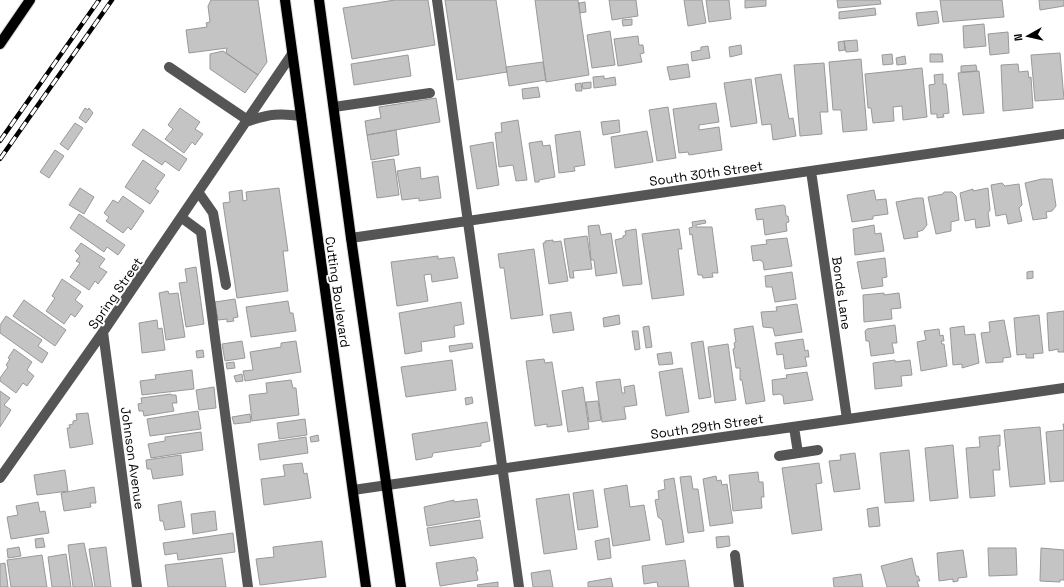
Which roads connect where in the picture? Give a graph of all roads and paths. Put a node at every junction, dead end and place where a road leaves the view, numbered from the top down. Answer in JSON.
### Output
{"nodes":[{"id":1,"x":30,"y":0,"type":"edge"},
{"id":2,"x":285,"y":0,"type":"edge"},
{"id":3,"x":319,"y":0,"type":"edge"},
{"id":4,"x":437,"y":0,"type":"edge"},
{"id":5,"x":0,"y":44,"type":"edge"},
{"id":6,"x":292,"y":54,"type":"junction"},
{"id":7,"x":170,"y":67,"type":"dead end"},
{"id":8,"x":430,"y":93,"type":"dead end"},
{"id":9,"x":334,"y":107,"type":"junction"},
{"id":10,"x":301,"y":116,"type":"junction"},
{"id":11,"x":249,"y":121,"type":"junction"},
{"id":12,"x":1064,"y":134,"type":"edge"},
{"id":13,"x":811,"y":171,"type":"junction"},
{"id":14,"x":199,"y":193,"type":"junction"},
{"id":15,"x":182,"y":218,"type":"junction"},
{"id":16,"x":468,"y":220,"type":"junction"},
{"id":17,"x":351,"y":238,"type":"junction"},
{"id":18,"x":226,"y":285,"type":"dead end"},
{"id":19,"x":103,"y":332,"type":"junction"},
{"id":20,"x":1064,"y":388,"type":"edge"},
{"id":21,"x":847,"y":419,"type":"junction"},
{"id":22,"x":794,"y":427,"type":"junction"},
{"id":23,"x":818,"y":450,"type":"dead end"},
{"id":24,"x":798,"y":453,"type":"junction"},
{"id":25,"x":779,"y":456,"type":"dead end"},
{"id":26,"x":503,"y":470,"type":"junction"},
{"id":27,"x":0,"y":478,"type":"edge"},
{"id":28,"x":386,"y":486,"type":"junction"},
{"id":29,"x":354,"y":490,"type":"junction"},
{"id":30,"x":735,"y":555,"type":"dead end"},
{"id":31,"x":137,"y":587,"type":"edge"},
{"id":32,"x":248,"y":587,"type":"edge"},
{"id":33,"x":366,"y":587,"type":"edge"},
{"id":34,"x":401,"y":587,"type":"edge"},
{"id":35,"x":519,"y":587,"type":"edge"},
{"id":36,"x":739,"y":587,"type":"edge"}],
"edges":[{"from":1,"to":5,"type":"main road"},
{"from":2,"to":6,"type":"main road","name":"Cutting Boulevard"},
{"from":3,"to":9,"type":"main road","name":"Cutting Boulevard"},
{"from":4,"to":16,"type":"street"},
{"from":6,"to":10,"type":"main road","name":"Cutting Boulevard"},
{"from":6,"to":11,"type":"street","name":"Spring Street"},
{"from":7,"to":11,"type":"street"},
{"from":8,"to":9,"type":"street"},
{"from":9,"to":17,"type":"main road","name":"Cutting Boulevard"},
{"from":10,"to":11,"type":"street"},
{"from":10,"to":29,"type":"main road","name":"Cutting Boulevard"},
{"from":11,"to":14,"type":"street","name":"Spring Street"},
{"from":12,"to":13,"type":"street","name":"South 30th Street"},
{"from":13,"to":16,"type":"street","name":"South 30th Street"},
{"from":13,"to":21,"type":"street","name":"Bonds Lane"},
{"from":14,"to":15,"type":"street","name":"Spring Street"},
{"from":14,"to":18,"type":"street"},
{"from":15,"to":19,"type":"street","name":"Spring Street"},
{"from":15,"to":32,"type":"street"},
{"from":16,"to":17,"type":"street","name":"South 30th Street"},
{"from":16,"to":26,"type":"street"},
{"from":17,"to":28,"type":"main road","name":"Cutting Boulevard"},
{"from":19,"to":27,"type":"street","name":"Spring Street"},
{"from":19,"to":31,"type":"street","name":"Johnson Avenue"},
{"from":20,"to":21,"type":"street","name":"South 29th Street"},
{"from":21,"to":22,"type":"street","name":"South 29th Street"},
{"from":22,"to":24,"type":"street"},
{"from":22,"to":26,"type":"street","name":"South 29th Street"},
{"from":23,"to":24,"type":"street"},
{"from":24,"to":25,"type":"street"},
{"from":26,"to":28,"type":"street","name":"South 29th Street"},
{"from":26,"to":35,"type":"street"},
{"from":28,"to":29,"type":"street","name":"South 29th Street"},
{"from":28,"to":34,"type":"main road","name":"Cutting Boulevard"},
{"from":29,"to":33,"type":"main road","name":"Cutting Boulevard"},
{"from":30,"to":36,"type":"street"}]}
